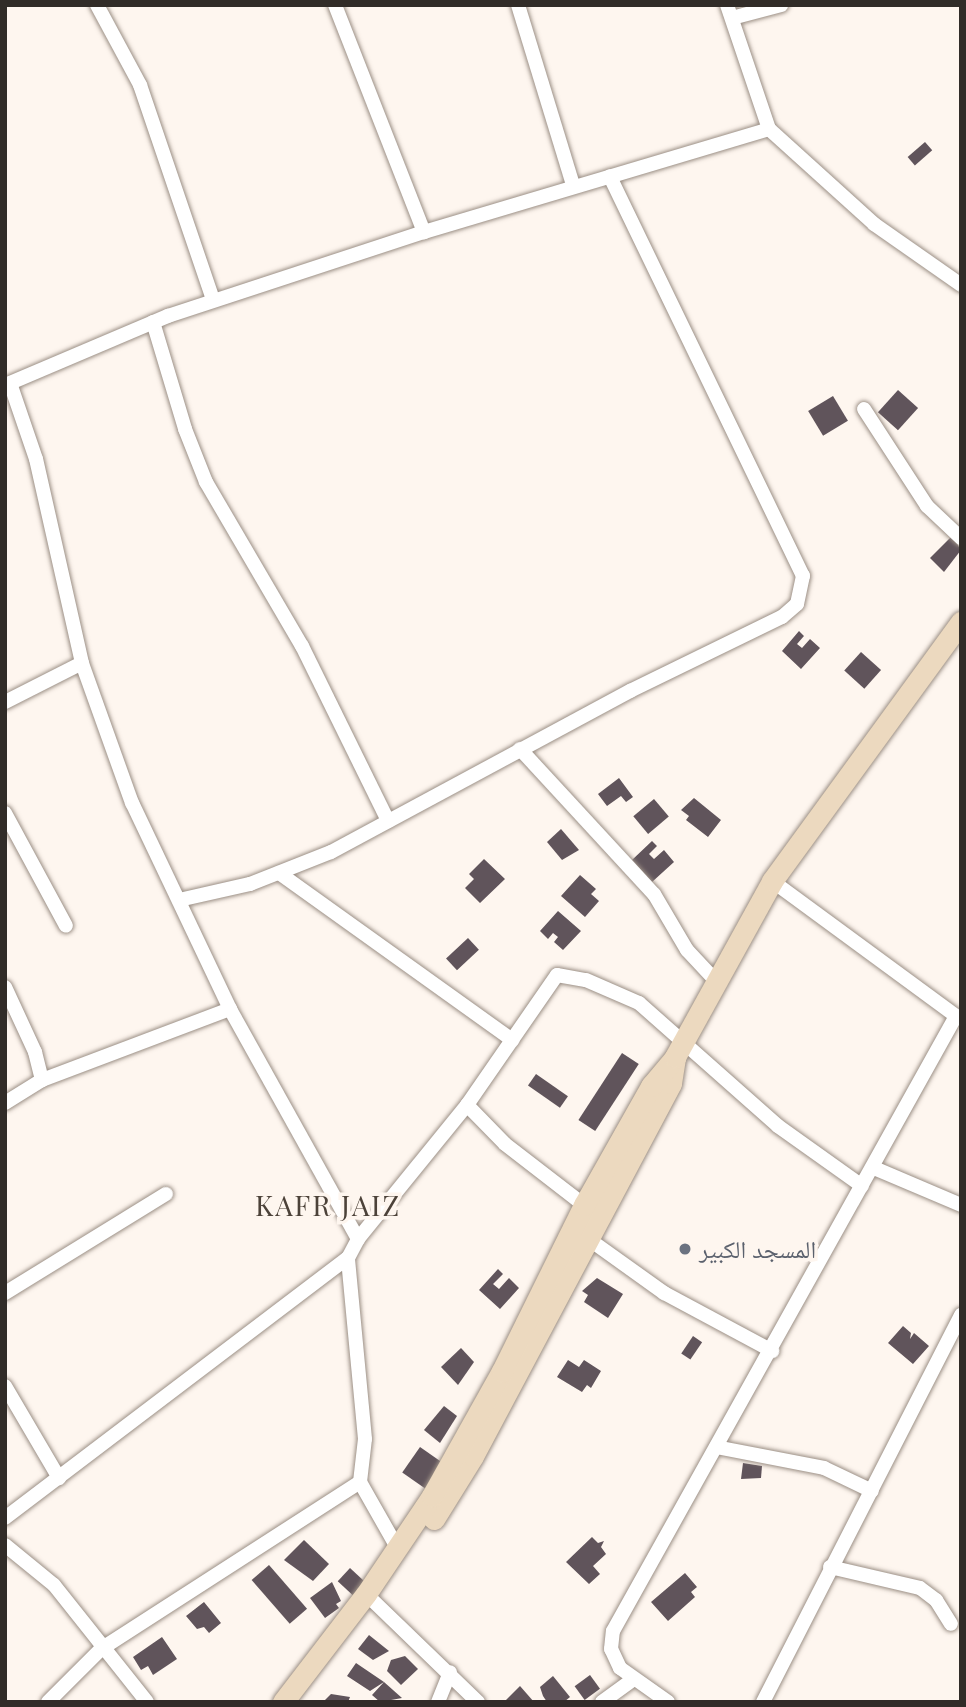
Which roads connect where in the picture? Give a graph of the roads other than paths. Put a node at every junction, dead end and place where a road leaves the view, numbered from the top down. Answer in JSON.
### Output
{"nodes":[{"id":1,"x":97,"y":5,"type":"edge"},
{"id":2,"x":335,"y":5,"type":"edge"},
{"id":3,"x":518,"y":5,"type":"edge"},
{"id":4,"x":781,"y":5,"type":"edge"},
{"id":5,"x":729,"y":12,"type":"edge"},
{"id":6,"x":769,"y":129,"type":"junction"},
{"id":7,"x":610,"y":176,"type":"junction"},
{"id":8,"x":573,"y":185,"type":"junction"},
{"id":9,"x":424,"y":232,"type":"junction"},
{"id":10,"x":961,"y":285,"type":"edge"},
{"id":11,"x":214,"y":300,"type":"junction"},
{"id":12,"x":153,"y":322,"type":"junction"},
{"id":13,"x":8,"y":384,"type":"edge"},
{"id":14,"x":864,"y":409,"type":"dead end"},
{"id":15,"x":961,"y":538,"type":"edge"},
{"id":16,"x":961,"y":622,"type":"edge"},
{"id":17,"x":82,"y":663,"type":"junction"},
{"id":18,"x":5,"y":702,"type":"edge"},
{"id":19,"x":520,"y":749,"type":"junction"},
{"id":20,"x":5,"y":813,"type":"edge"},
{"id":21,"x":388,"y":821,"type":"junction"},
{"id":22,"x":279,"y":873,"type":"junction"},
{"id":23,"x":772,"y":881,"type":"junction"},
{"id":24,"x":179,"y":900,"type":"junction"},
{"id":25,"x":66,"y":926,"type":"dead end"},
{"id":26,"x":716,"y":981,"type":"junction"},
{"id":27,"x":5,"y":988,"type":"edge"},
{"id":28,"x":230,"y":1009,"type":"junction"},
{"id":29,"x":958,"y":1011,"type":"edge"},
{"id":30,"x":512,"y":1040,"type":"junction"},
{"id":31,"x":680,"y":1048,"type":"junction"},
{"id":32,"x":42,"y":1080,"type":"junction"},
{"id":33,"x":5,"y":1103,"type":"edge"},
{"id":34,"x":467,"y":1105,"type":"junction"},
{"id":35,"x":873,"y":1167,"type":"junction"},
{"id":36,"x":862,"y":1186,"type":"junction"},
{"id":37,"x":166,"y":1194,"type":"dead end"},
{"id":38,"x":961,"y":1205,"type":"edge"},
{"id":39,"x":584,"y":1206,"type":"junction"},
{"id":40,"x":581,"y":1233,"type":"junction"},
{"id":41,"x":358,"y":1239,"type":"junction"},
{"id":42,"x":348,"y":1258,"type":"junction"},
{"id":43,"x":5,"y":1293,"type":"edge"},
{"id":44,"x":961,"y":1315,"type":"edge"},
{"id":45,"x":772,"y":1351,"type":"junction"},
{"id":46,"x":5,"y":1386,"type":"edge"},
{"id":47,"x":716,"y":1447,"type":"junction"},
{"id":48,"x":59,"y":1478,"type":"junction"},
{"id":49,"x":360,"y":1482,"type":"junction"},
{"id":50,"x":872,"y":1491,"type":"junction"},
{"id":51,"x":5,"y":1518,"type":"edge"},
{"id":52,"x":5,"y":1545,"type":"edge"},
{"id":53,"x":398,"y":1549,"type":"junction"},
{"id":54,"x":830,"y":1567,"type":"junction"},
{"id":55,"x":370,"y":1598,"type":"junction"},
{"id":56,"x":951,"y":1624,"type":"dead end"},
{"id":57,"x":101,"y":1649,"type":"junction"},
{"id":58,"x":450,"y":1672,"type":"junction"},
{"id":59,"x":632,"y":1680,"type":"junction"},
{"id":60,"x":48,"y":1702,"type":"edge"},
{"id":61,"x":147,"y":1702,"type":"edge"},
{"id":62,"x":283,"y":1702,"type":"edge"},
{"id":63,"x":297,"y":1702,"type":"edge"},
{"id":64,"x":438,"y":1702,"type":"edge"},
{"id":65,"x":478,"y":1702,"type":"edge"},
{"id":66,"x":602,"y":1702,"type":"edge"},
{"id":67,"x":668,"y":1702,"type":"edge"},
{"id":68,"x":763,"y":1702,"type":"edge"}],
"edges":[{"from":1,"to":11,"type":"street"},
{"from":2,"to":9,"type":"street"},
{"from":3,"to":8,"type":"street"},
{"from":4,"to":5,"type":"street"},
{"from":5,"to":6,"type":"street"},
{"from":6,"to":7,"type":"street"},
{"from":6,"to":10,"type":"street"},
{"from":7,"to":8,"type":"street"},
{"from":7,"to":19,"type":"street"},
{"from":8,"to":9,"type":"street"},
{"from":9,"to":11,"type":"street"},
{"from":11,"to":12,"type":"street"},
{"from":12,"to":13,"type":"street"},
{"from":12,"to":21,"type":"street"},
{"from":13,"to":17,"type":"street"},
{"from":14,"to":15,"type":"street"},
{"from":16,"to":23,"type":"street"},
{"from":17,"to":18,"type":"street"},
{"from":17,"to":24,"type":"street"},
{"from":19,"to":21,"type":"street"},
{"from":19,"to":26,"type":"street"},
{"from":20,"to":25,"type":"street"},
{"from":21,"to":22,"type":"street"},
{"from":22,"to":24,"type":"street"},
{"from":22,"to":30,"type":"street"},
{"from":23,"to":26,"type":"street"},
{"from":23,"to":29,"type":"street"},
{"from":24,"to":28,"type":"street"},
{"from":26,"to":31,"type":"street"},
{"from":27,"to":32,"type":"street"},
{"from":28,"to":32,"type":"street"},
{"from":28,"to":41,"type":"street"},
{"from":29,"to":35,"type":"street"},
{"from":30,"to":31,"type":"street"},
{"from":30,"to":34,"type":"street"},
{"from":31,"to":36,"type":"street"},
{"from":31,"to":39,"type":"street"},
{"from":31,"to":40,"type":"street"},
{"from":32,"to":33,"type":"street"},
{"from":34,"to":39,"type":"street"},
{"from":34,"to":41,"type":"street"},
{"from":35,"to":36,"type":"street"},
{"from":35,"to":38,"type":"street"},
{"from":36,"to":45,"type":"street"},
{"from":37,"to":43,"type":"street"},
{"from":39,"to":40,"type":"street"},
{"from":40,"to":45,"type":"street"},
{"from":40,"to":53,"type":"street"},
{"from":40,"to":55,"type":"street"},
{"from":41,"to":42,"type":"street"},
{"from":42,"to":48,"type":"street"},
{"from":42,"to":49,"type":"street"},
{"from":44,"to":50,"type":"street"},
{"from":45,"to":47,"type":"street"},
{"from":46,"to":48,"type":"street"},
{"from":47,"to":50,"type":"street"},
{"from":47,"to":59,"type":"street"},
{"from":48,"to":51,"type":"street"},
{"from":49,"to":53,"type":"street"},
{"from":49,"to":57,"type":"street"},
{"from":50,"to":54,"type":"street"},
{"from":52,"to":57,"type":"street"},
{"from":53,"to":55,"type":"street"},
{"from":54,"to":56,"type":"street"},
{"from":54,"to":68,"type":"street"},
{"from":55,"to":58,"type":"street"},
{"from":55,"to":62,"type":"street"},
{"from":55,"to":63,"type":"street"},
{"from":57,"to":60,"type":"street"},
{"from":57,"to":61,"type":"street"},
{"from":58,"to":64,"type":"street"},
{"from":58,"to":65,"type":"street"},
{"from":59,"to":66,"type":"street"},
{"from":59,"to":67,"type":"street"}]}
